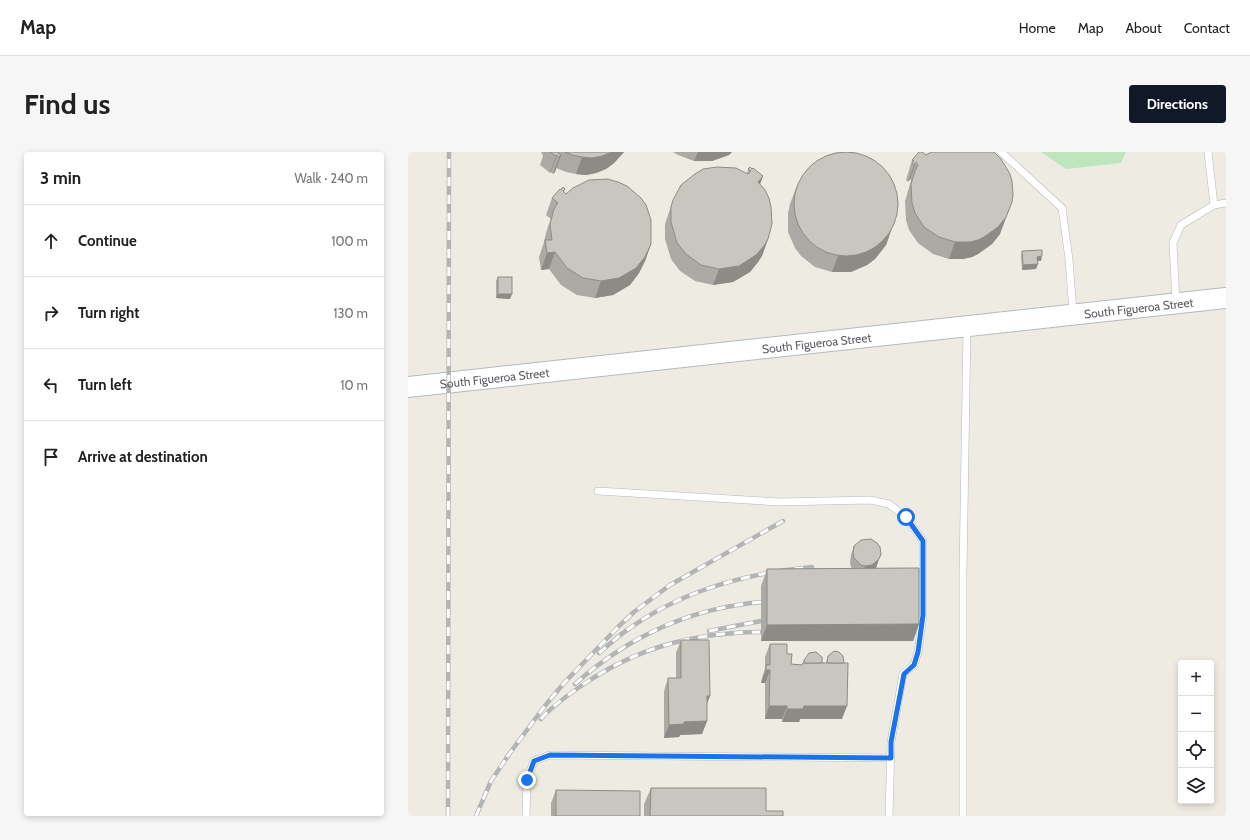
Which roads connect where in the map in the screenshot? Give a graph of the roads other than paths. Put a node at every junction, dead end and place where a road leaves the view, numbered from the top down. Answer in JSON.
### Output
{"nodes":[{"id":1,"x":1001,"y":152,"type":"edge"},
{"id":2,"x":1208,"y":152,"type":"edge"},
{"id":3,"x":1226,"y":203,"type":"edge"},
{"id":4,"x":1214,"y":205,"type":"junction"},
{"id":5,"x":1226,"y":298,"type":"edge"},
{"id":6,"x":1176,"y":304,"type":"junction"},
{"id":7,"x":1073,"y":315,"type":"junction"},
{"id":8,"x":967,"y":326,"type":"junction"},
{"id":9,"x":408,"y":387,"type":"edge"},
{"id":10,"x":598,"y":491,"type":"dead end"},
{"id":11,"x":891,"y":758,"type":"junction"},
{"id":12,"x":526,"y":816,"type":"edge"},
{"id":13,"x":889,"y":816,"type":"edge"},
{"id":14,"x":963,"y":816,"type":"edge"}],
"edges":[{"from":1,"to":7,"type":"lane"},
{"from":2,"to":4,"type":"lane"},
{"from":3,"to":4,"type":"lane"},
{"from":4,"to":6,"type":"lane"},
{"from":5,"to":6,"type":"main road","name":"South Figueroa Street"},
{"from":6,"to":7,"type":"main road","name":"South Figueroa Street"},
{"from":7,"to":8,"type":"main road","name":"South Figueroa Street"},
{"from":8,"to":9,"type":"main road","name":"South Figueroa Street"},
{"from":8,"to":14,"type":"lane"},
{"from":10,"to":11,"type":"lane"},
{"from":11,"to":12,"type":"lane"},
{"from":11,"to":13,"type":"lane"}]}
